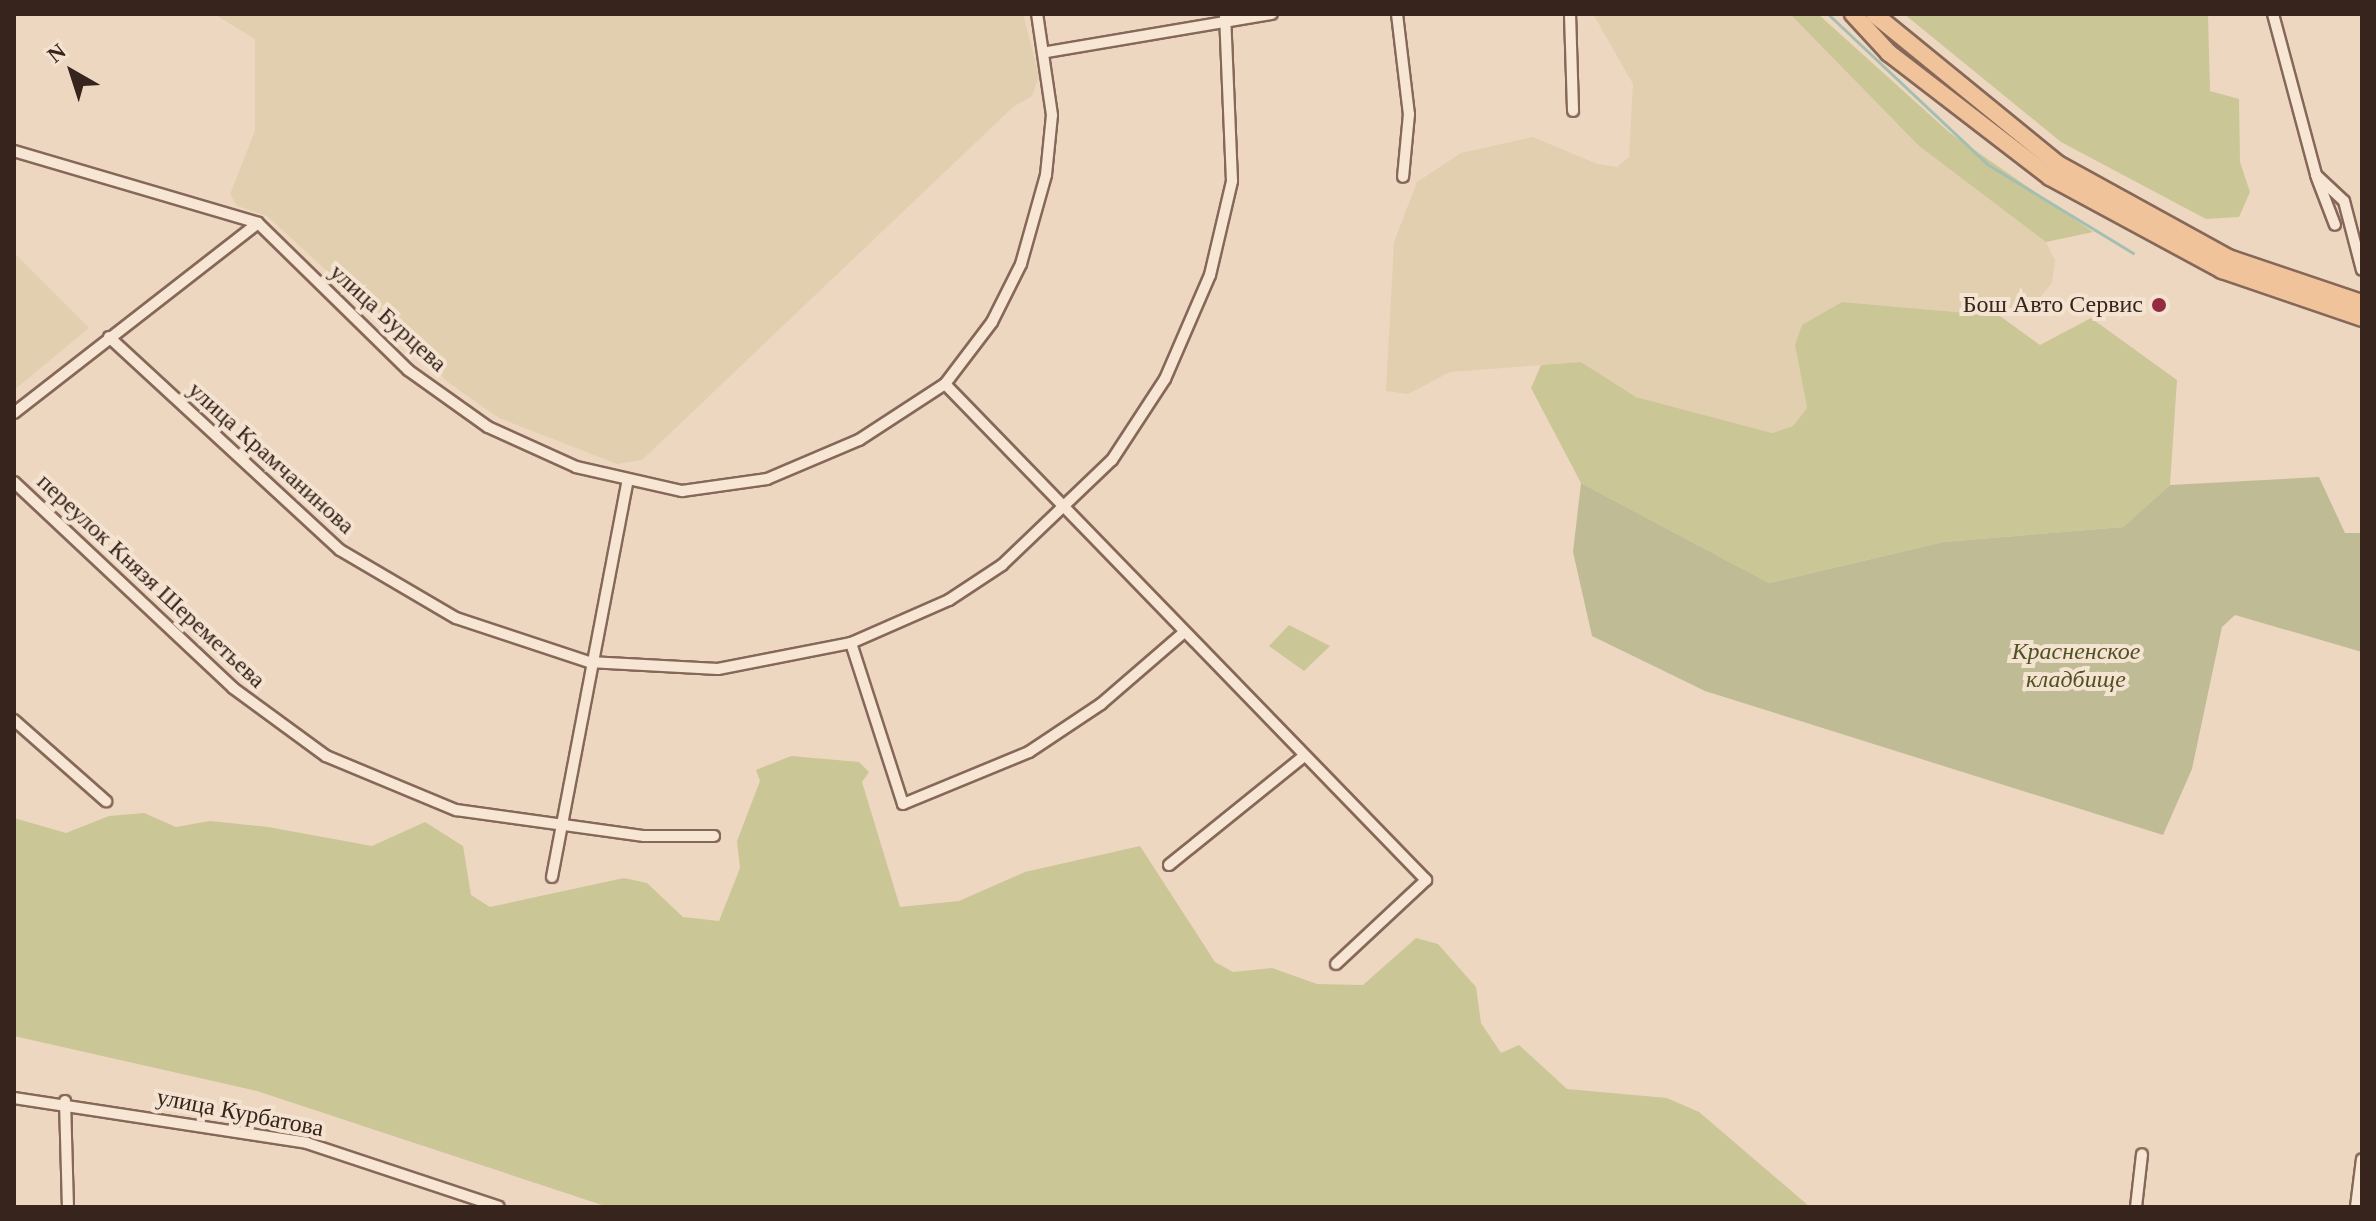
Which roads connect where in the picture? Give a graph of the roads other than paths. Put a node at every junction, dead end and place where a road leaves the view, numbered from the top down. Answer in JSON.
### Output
{"nodes":[{"id":1,"x":1037,"y":14,"type":"edge"},
{"id":2,"x":1272,"y":14,"type":"edge"},
{"id":3,"x":1397,"y":14,"type":"edge"},
{"id":4,"x":1570,"y":14,"type":"edge"},
{"id":5,"x":1853,"y":14,"type":"edge"},
{"id":6,"x":1874,"y":14,"type":"edge"},
{"id":7,"x":2273,"y":14,"type":"edge"},
{"id":8,"x":1226,"y":18,"type":"edge"},
{"id":9,"x":1047,"y":52,"type":"junction"},
{"id":10,"x":1573,"y":111,"type":"dead end"},
{"id":11,"x":14,"y":151,"type":"edge"},
{"id":12,"x":2316,"y":175,"type":"junction"},
{"id":13,"x":1403,"y":177,"type":"dead end"},
{"id":14,"x":258,"y":223,"type":"junction"},
{"id":15,"x":2335,"y":225,"type":"dead end"},
{"id":16,"x":2362,"y":270,"type":"edge"},
{"id":17,"x":2362,"y":303,"type":"edge"},
{"id":18,"x":2362,"y":318,"type":"edge"},
{"id":19,"x":109,"y":337,"type":"junction"},
{"id":20,"x":945,"y":384,"type":"junction"},
{"id":21,"x":14,"y":413,"type":"edge"},
{"id":22,"x":628,"y":480,"type":"junction"},
{"id":23,"x":14,"y":482,"type":"edge"},
{"id":24,"x":1065,"y":511,"type":"junction"},
{"id":25,"x":1182,"y":634,"type":"junction"},
{"id":26,"x":851,"y":643,"type":"junction"},
{"id":27,"x":589,"y":662,"type":"junction"},
{"id":28,"x":14,"y":720,"type":"edge"},
{"id":29,"x":1304,"y":756,"type":"junction"},
{"id":30,"x":106,"y":801,"type":"dead end"},
{"id":31,"x":559,"y":827,"type":"junction"},
{"id":32,"x":714,"y":836,"type":"dead end"},
{"id":33,"x":1169,"y":865,"type":"dead end"},
{"id":34,"x":552,"y":877,"type":"dead end"},
{"id":35,"x":1336,"y":964,"type":"dead end"},
{"id":36,"x":14,"y":1098,"type":"edge"},
{"id":37,"x":65,"y":1101,"type":"junction"},
{"id":38,"x":2142,"y":1154,"type":"dead end"},
{"id":39,"x":2362,"y":1159,"type":"edge"},
{"id":40,"x":462,"y":1194,"type":"junction"},
{"id":41,"x":68,"y":1207,"type":"edge"},
{"id":42,"x":458,"y":1207,"type":"edge"},
{"id":43,"x":499,"y":1207,"type":"edge"},
{"id":44,"x":2136,"y":1207,"type":"edge"},
{"id":45,"x":2356,"y":1207,"type":"edge"}],
"edges":[{"from":1,"to":9,"type":"street","name":"улица Бурцева"},
{"from":2,"to":8,"type":"street"},
{"from":3,"to":13,"type":"street"},
{"from":4,"to":10,"type":"street"},
{"from":5,"to":18,"type":"main road"},
{"from":6,"to":17,"type":"main road"},
{"from":7,"to":12,"type":"street"},
{"from":8,"to":9,"type":"street"},
{"from":8,"to":24,"type":"street","name":"улица Крамчанинова"},
{"from":9,"to":20,"type":"street","name":"улица Бурцева"},
{"from":11,"to":14,"type":"street","name":"улица Бурцева"},
{"from":12,"to":15,"type":"street"},
{"from":12,"to":16,"type":"street"},
{"from":14,"to":19,"type":"street"},
{"from":14,"to":22,"type":"street","name":"улица Бурцева"},
{"from":19,"to":21,"type":"street"},
{"from":19,"to":27,"type":"street","name":"улица Крамчанинова"},
{"from":20,"to":22,"type":"street","name":"улица Бурцева"},
{"from":20,"to":24,"type":"street"},
{"from":22,"to":27,"type":"street"},
{"from":23,"to":31,"type":"street","name":"переулок Князя Шереметьева"},
{"from":24,"to":25,"type":"street"},
{"from":24,"to":26,"type":"street","name":"улица Крамчанинова"},
{"from":25,"to":26,"type":"street"},
{"from":25,"to":29,"type":"street"},
{"from":26,"to":27,"type":"street","name":"улица Крамчанинова"},
{"from":27,"to":31,"type":"street"},
{"from":28,"to":30,"type":"street"},
{"from":29,"to":33,"type":"street"},
{"from":29,"to":35,"type":"street"},
{"from":31,"to":32,"type":"street","name":"переулок Князя Шереметьева"},
{"from":31,"to":34,"type":"street"},
{"from":36,"to":37,"type":"street","name":"улица Курбатова"},
{"from":37,"to":40,"type":"street","name":"улица Курбатова"},
{"from":37,"to":41,"type":"street"},
{"from":38,"to":44,"type":"street"},
{"from":39,"to":45,"type":"street"},
{"from":40,"to":42,"type":"street"},
{"from":40,"to":43,"type":"street","name":"улица Курбатова"}]}
